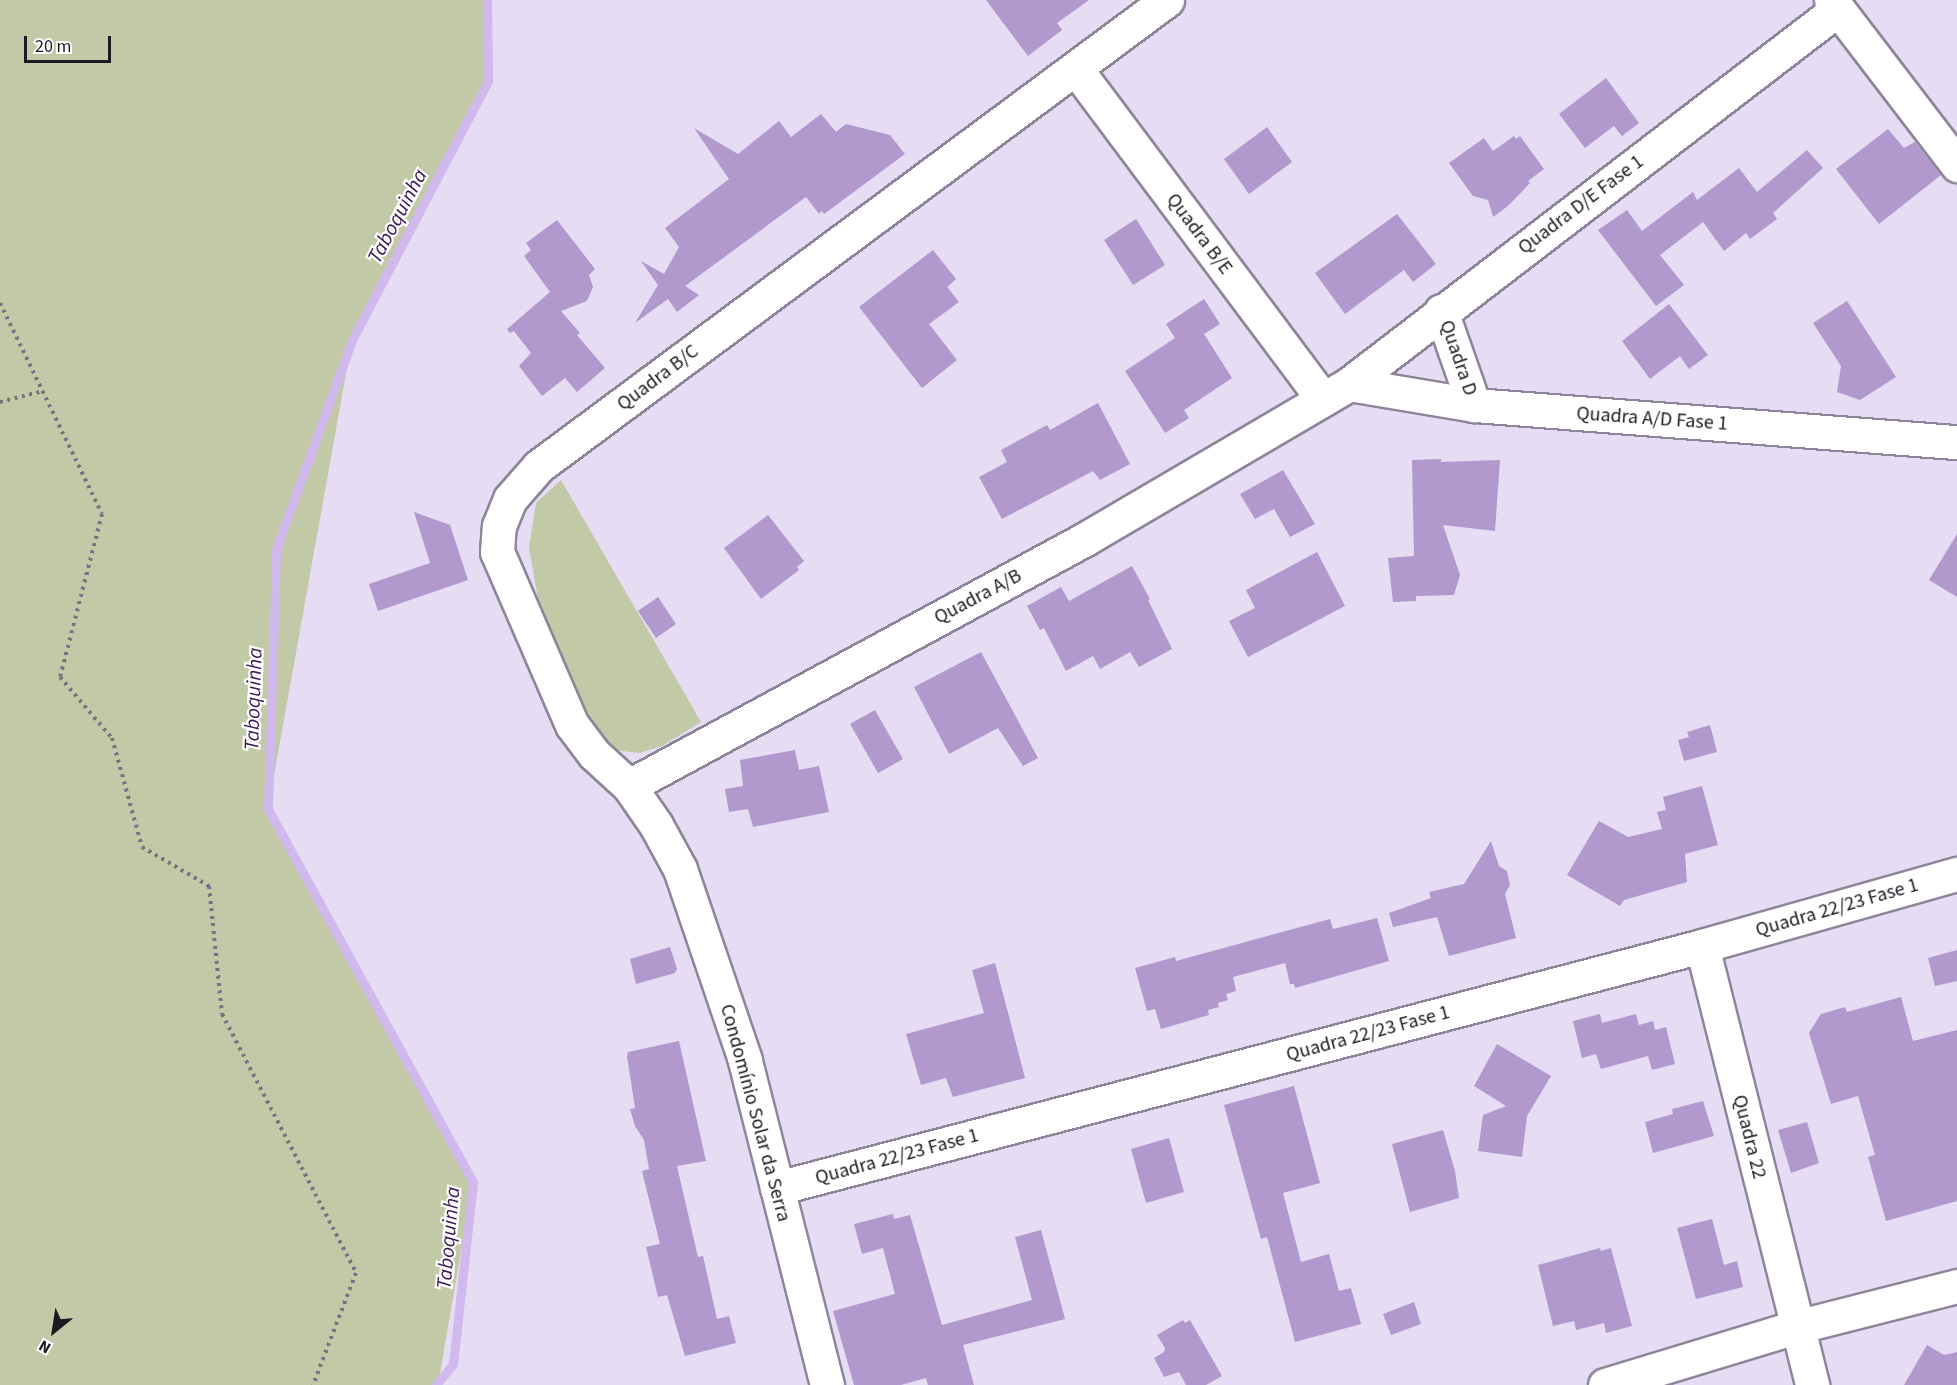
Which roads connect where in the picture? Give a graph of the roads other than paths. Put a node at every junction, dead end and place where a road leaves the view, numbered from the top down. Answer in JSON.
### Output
{"nodes":[{"id":1,"x":1167,"y":0,"type":"edge"},
{"id":2,"x":1835,"y":5,"type":"edge"},
{"id":3,"x":1076,"y":69,"type":"junction"},
{"id":4,"x":1957,"y":165,"type":"edge"},
{"id":5,"x":1441,"y":311,"type":"junction"},
{"id":6,"x":1336,"y":391,"type":"junction"},
{"id":7,"x":1474,"y":405,"type":"junction"},
{"id":8,"x":1957,"y":442,"type":"edge"},
{"id":9,"x":629,"y":786,"type":"junction"},
{"id":10,"x":1957,"y":874,"type":"edge"},
{"id":11,"x":1702,"y":946,"type":"junction"},
{"id":12,"x":777,"y":1188,"type":"junction"},
{"id":13,"x":1957,"y":1286,"type":"edge"},
{"id":14,"x":1796,"y":1328,"type":"junction"},
{"id":15,"x":827,"y":1385,"type":"edge"},
{"id":16,"x":1605,"y":1385,"type":"edge"},
{"id":17,"x":1812,"y":1385,"type":"edge"}],
"edges":[{"from":1,"to":3,"type":"street","name":"Quadra B/C"},
{"from":2,"to":4,"type":"street"},
{"from":2,"to":5,"type":"street","name":"Quadra D/E Fase 1"},
{"from":3,"to":6,"type":"street","name":"Quadra B/E"},
{"from":3,"to":9,"type":"street","name":"Quadra B/C"},
{"from":5,"to":6,"type":"street","name":"Quadra D/E Fase 1"},
{"from":5,"to":7,"type":"street","name":"Quadra D"},
{"from":6,"to":7,"type":"street","name":"Quadra A/D Fase 1"},
{"from":6,"to":9,"type":"street","name":"Quadra A/B"},
{"from":7,"to":8,"type":"street","name":"Quadra A/D Fase 1"},
{"from":9,"to":12,"type":"street","name":"Condomínio Solar da Serra"},
{"from":10,"to":11,"type":"street","name":"Quadra 22/23 Fase 1"},
{"from":11,"to":12,"type":"street","name":"Quadra 22/23 Fase 1"},
{"from":11,"to":14,"type":"street","name":"Quadra 22"},
{"from":12,"to":15,"type":"street","name":"Condomínio Solar da Serra"},
{"from":13,"to":14,"type":"street"},
{"from":14,"to":16,"type":"street"},
{"from":14,"to":17,"type":"street","name":"Quadra 22"}]}
